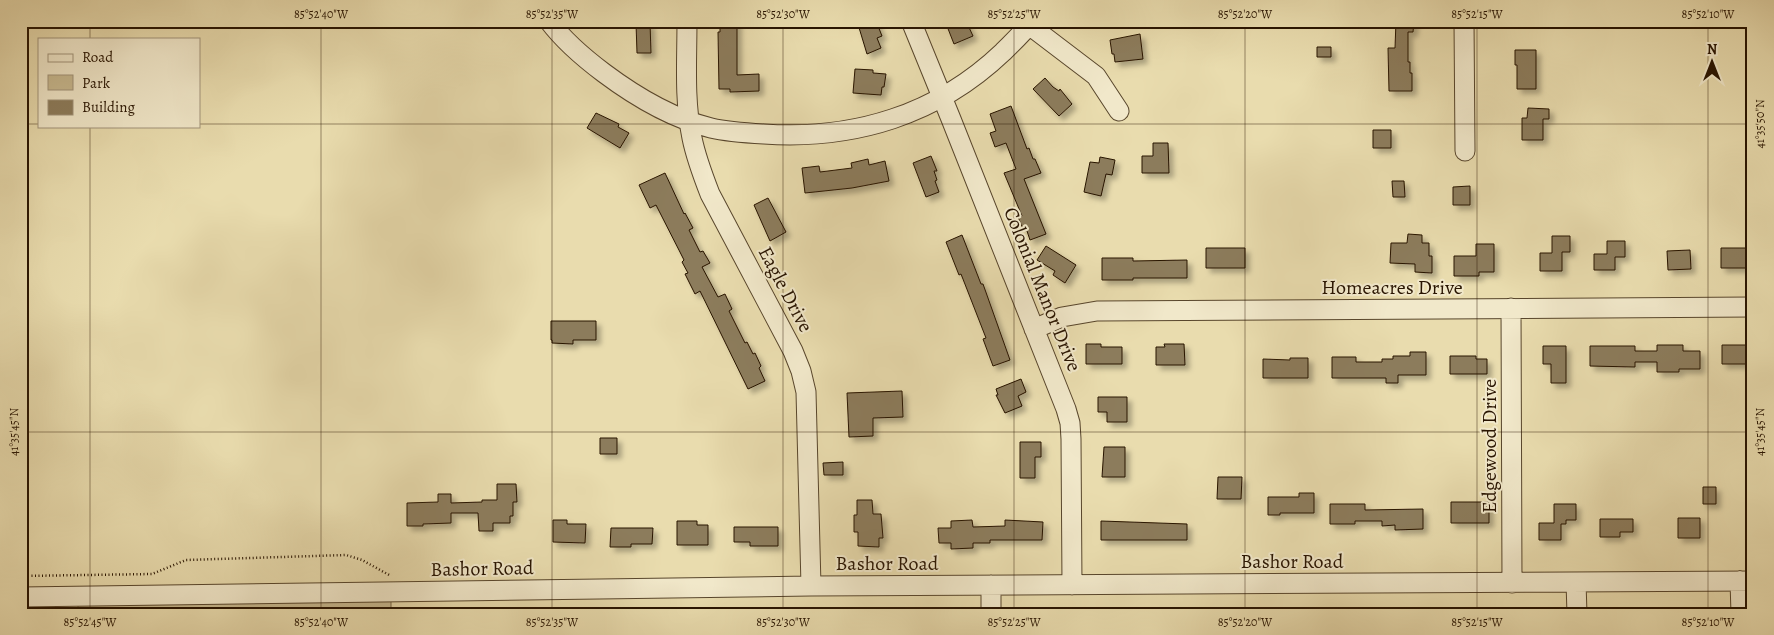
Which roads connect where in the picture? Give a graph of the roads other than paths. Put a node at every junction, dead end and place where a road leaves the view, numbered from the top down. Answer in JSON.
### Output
{"nodes":[{"id":1,"x":549,"y":21,"type":"edge"},
{"id":2,"x":687,"y":21,"type":"edge"},
{"id":3,"x":911,"y":21,"type":"edge"},
{"id":4,"x":1464,"y":21,"type":"edge"},
{"id":5,"x":1031,"y":23,"type":"edge"},
{"id":6,"x":942,"y":97,"type":"junction"},
{"id":7,"x":1118,"y":111,"type":"dead end"},
{"id":8,"x":689,"y":121,"type":"junction"},
{"id":9,"x":1465,"y":151,"type":"dead end"},
{"id":10,"x":1753,"y":307,"type":"edge"},
{"id":11,"x":1511,"y":308,"type":"junction"},
{"id":12,"x":1034,"y":329,"type":"junction"},
{"id":13,"x":1747,"y":581,"type":"edge"},
{"id":14,"x":1576,"y":582,"type":"junction"},
{"id":15,"x":1512,"y":583,"type":"junction"},
{"id":16,"x":1072,"y":585,"type":"junction"},
{"id":17,"x":811,"y":586,"type":"junction"},
{"id":18,"x":990,"y":586,"type":"junction"},
{"id":19,"x":21,"y":596,"type":"edge"},
{"id":20,"x":1745,"y":611,"type":"edge"},
{"id":21,"x":991,"y":614,"type":"edge"},
{"id":22,"x":1577,"y":614,"type":"edge"}],
"edges":[{"from":1,"to":8,"type":"street"},
{"from":2,"to":8,"type":"street","name":"Eagle Drive"},
{"from":3,"to":6,"type":"street","name":"Colonial Manor Drive"},
{"from":4,"to":9,"type":"street"},
{"from":5,"to":6,"type":"street"},
{"from":5,"to":7,"type":"street"},
{"from":6,"to":8,"type":"street"},
{"from":6,"to":12,"type":"street","name":"Colonial Manor Drive"},
{"from":8,"to":17,"type":"street","name":"Eagle Drive"},
{"from":10,"to":11,"type":"street","name":"Homeacres Drive"},
{"from":11,"to":12,"type":"street","name":"Homeacres Drive"},
{"from":11,"to":15,"type":"street","name":"Edgewood Drive"},
{"from":12,"to":16,"type":"street","name":"Colonial Manor Drive"},
{"from":13,"to":14,"type":"street","name":"Bashor Road"},
{"from":13,"to":20,"type":"street"},
{"from":14,"to":15,"type":"street","name":"Bashor Road"},
{"from":14,"to":22,"type":"street"},
{"from":15,"to":16,"type":"street","name":"Bashor Road"},
{"from":16,"to":18,"type":"street","name":"Bashor Road"},
{"from":17,"to":18,"type":"street","name":"Bashor Road"},
{"from":17,"to":19,"type":"street","name":"Bashor Road"},
{"from":18,"to":21,"type":"street"}]}
